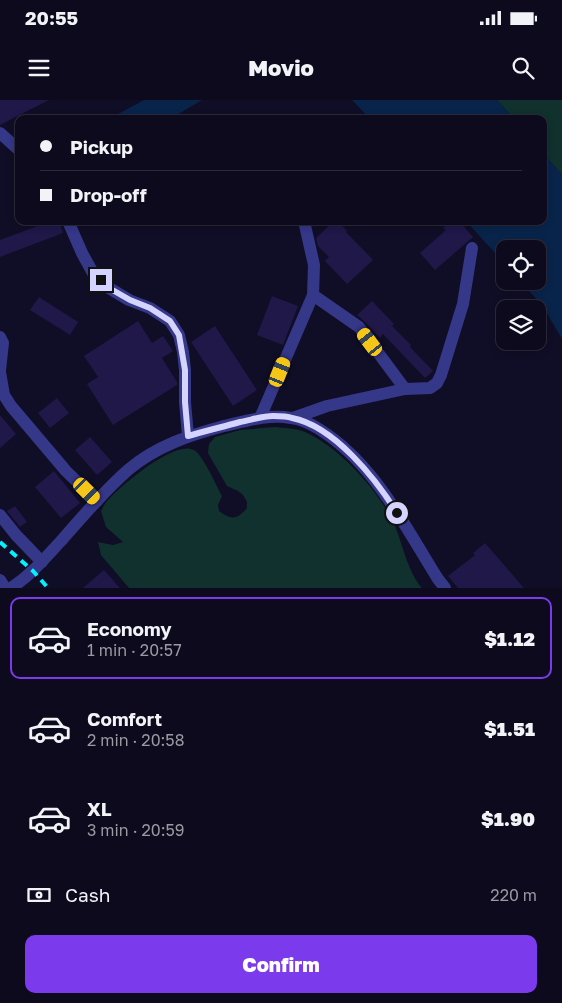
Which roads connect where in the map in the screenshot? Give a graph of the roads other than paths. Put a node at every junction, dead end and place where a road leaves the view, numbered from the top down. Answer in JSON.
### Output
{"nodes":[{"id":1,"x":0,"y":134,"type":"edge"},
{"id":2,"x":15,"y":147,"type":"edge"},
{"id":3,"x":70,"y":225,"type":"edge"},
{"id":4,"x":305,"y":225,"type":"edge"},
{"id":5,"x":472,"y":248,"type":"dead end"},
{"id":6,"x":313,"y":295,"type":"junction"},
{"id":7,"x":0,"y":337,"type":"edge"},
{"id":8,"x":0,"y":371,"type":"edge"},
{"id":9,"x":405,"y":389,"type":"junction"},
{"id":10,"x":260,"y":418,"type":"junction"},
{"id":11,"x":293,"y":418,"type":"junction"},
{"id":12,"x":188,"y":436,"type":"junction"},
{"id":13,"x":97,"y":501,"type":"junction"},
{"id":14,"x":0,"y":515,"type":"edge"},
{"id":15,"x":42,"y":562,"type":"junction"},
{"id":16,"x":0,"y":580,"type":"edge"},
{"id":17,"x":4,"y":588,"type":"edge"},
{"id":18,"x":11,"y":588,"type":"edge"},
{"id":19,"x":445,"y":588,"type":"edge"}],
"edges":[{"from":1,"to":2,"type":"lane"},
{"from":3,"to":12,"type":"lane"},
{"from":4,"to":6,"type":"lane"},
{"from":5,"to":9,"type":"lane"},
{"from":6,"to":9,"type":"lane"},
{"from":6,"to":10,"type":"lane"},
{"from":7,"to":8,"type":"lane"},
{"from":8,"to":13,"type":"lane"},
{"from":9,"to":11,"type":"lane"},
{"from":10,"to":11,"type":"lane"},
{"from":10,"to":12,"type":"lane"},
{"from":11,"to":19,"type":"lane"},
{"from":12,"to":13,"type":"lane"},
{"from":13,"to":15,"type":"lane"},
{"from":14,"to":15,"type":"lane"},
{"from":15,"to":18,"type":"lane"},
{"from":16,"to":17,"type":"lane"}]}
